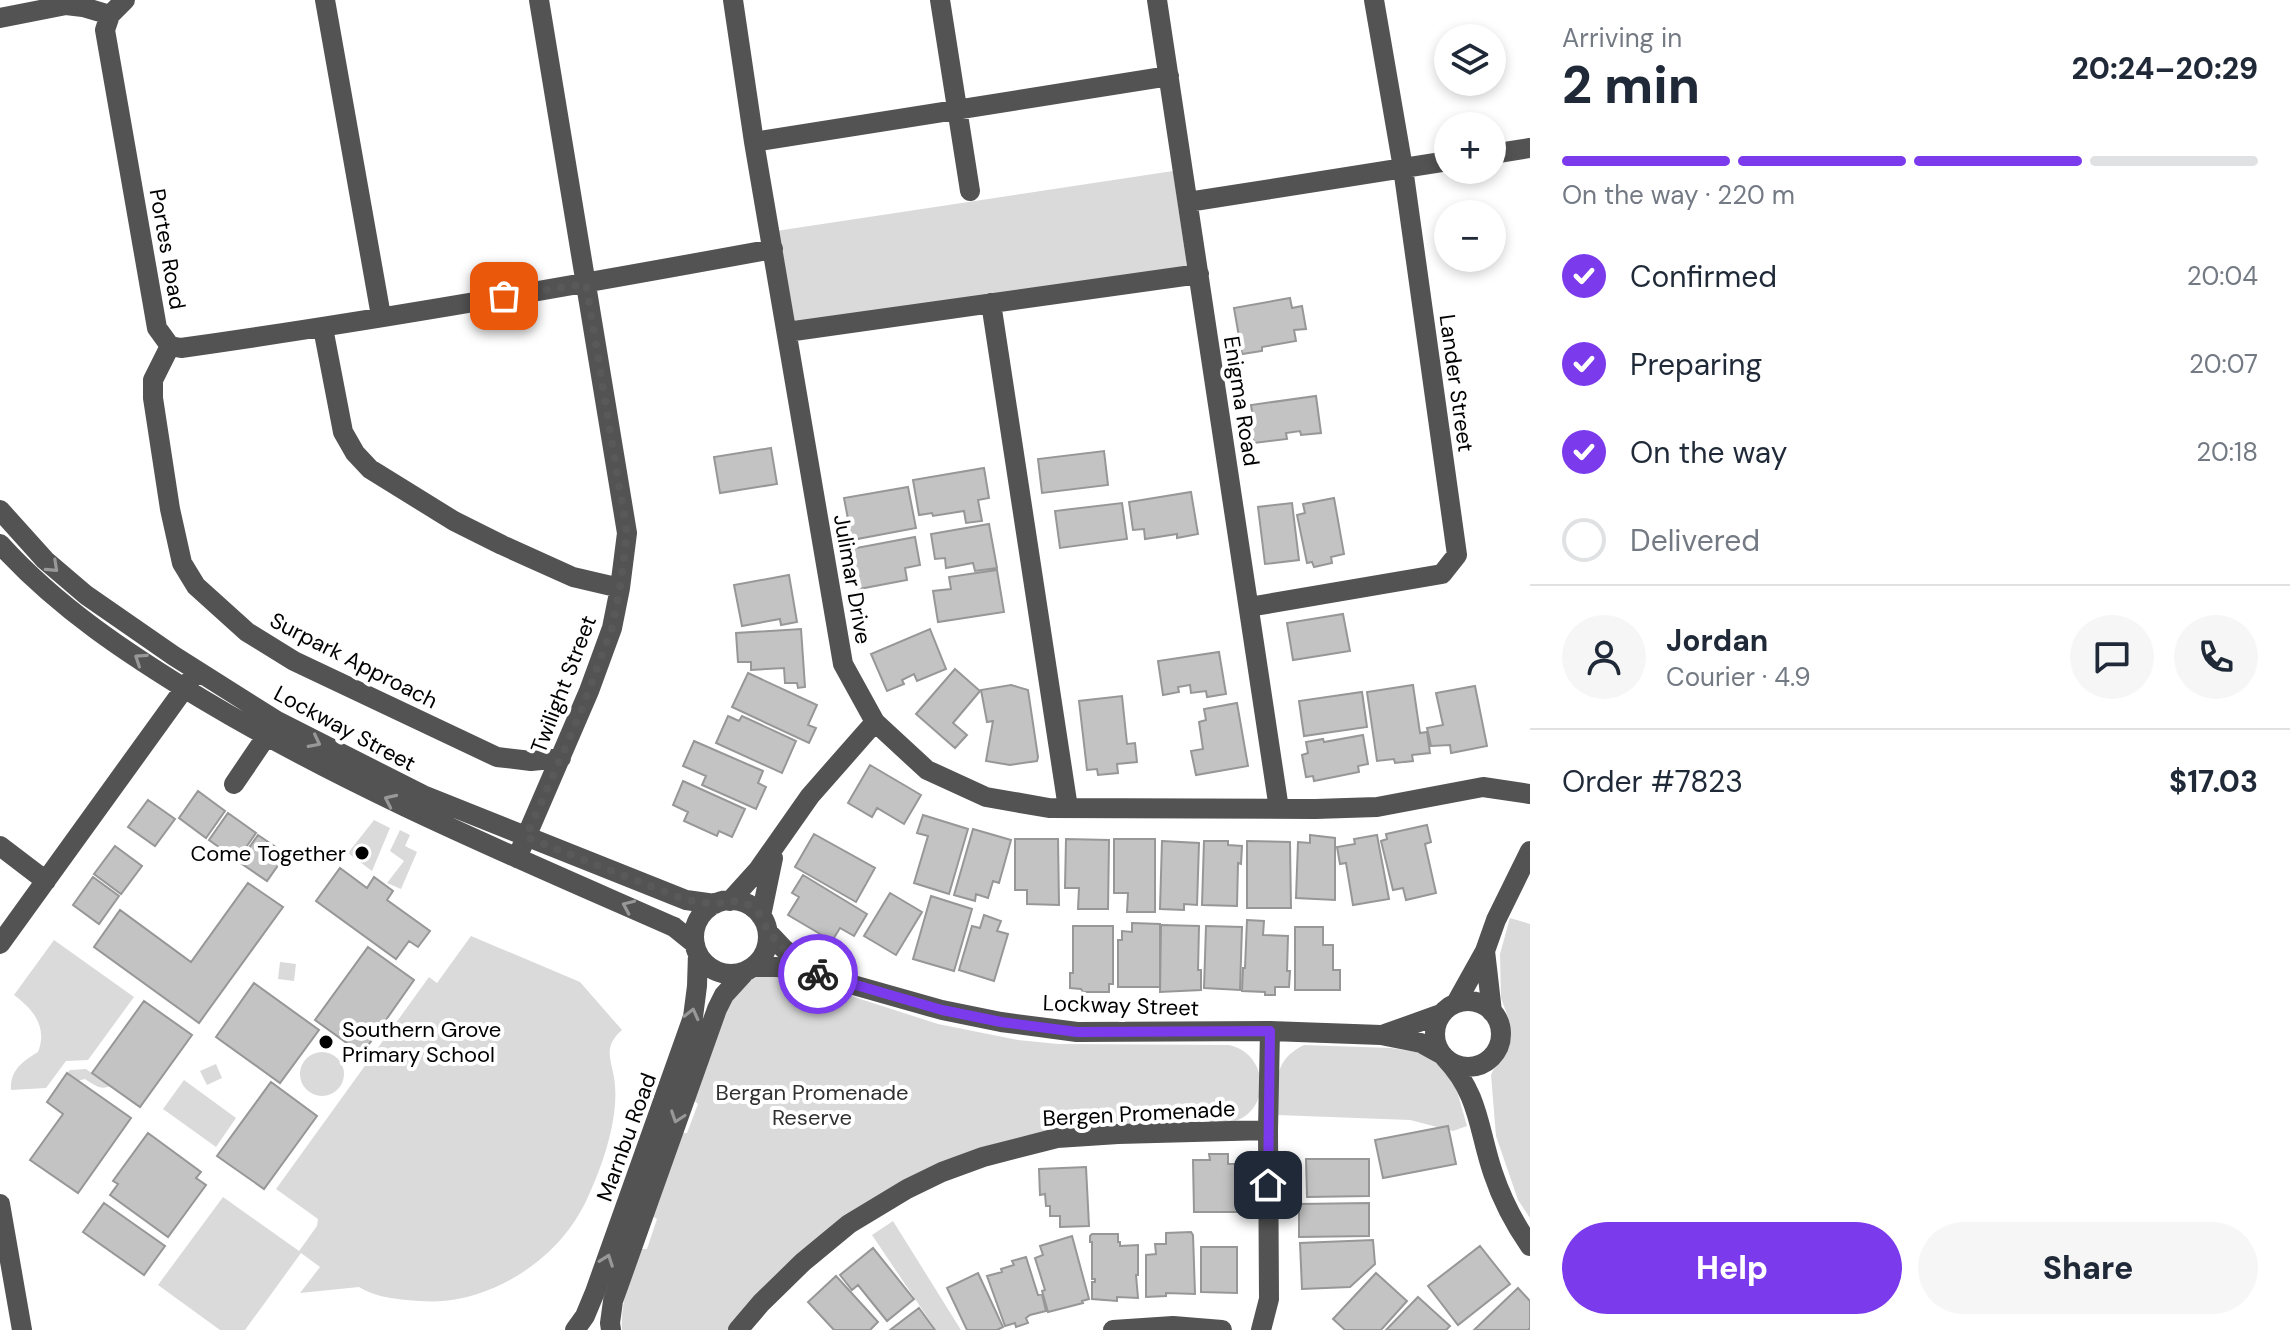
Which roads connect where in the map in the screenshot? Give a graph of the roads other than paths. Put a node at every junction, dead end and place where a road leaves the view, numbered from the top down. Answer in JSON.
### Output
{"nodes":[{"id":1,"x":125,"y":0,"type":"edge"},
{"id":2,"x":325,"y":0,"type":"edge"},
{"id":3,"x":539,"y":0,"type":"edge"},
{"id":4,"x":733,"y":0,"type":"edge"},
{"id":5,"x":940,"y":0,"type":"edge"},
{"id":6,"x":1157,"y":0,"type":"edge"},
{"id":7,"x":1374,"y":0,"type":"edge"},
{"id":8,"x":110,"y":15,"type":"junction"},
{"id":9,"x":0,"y":18,"type":"edge"},
{"id":10,"x":1169,"y":76,"type":"junction"},
{"id":11,"x":958,"y":109,"type":"junction"},
{"id":12,"x":754,"y":142,"type":"junction"},
{"id":13,"x":1530,"y":148,"type":"edge"},
{"id":14,"x":1506,"y":152,"type":"edge"},
{"id":15,"x":1434,"y":163,"type":"edge"},
{"id":16,"x":1403,"y":168,"type":"junction"},
{"id":17,"x":970,"y":191,"type":"dead end"},
{"id":18,"x":1188,"y":202,"type":"junction"},
{"id":19,"x":773,"y":249,"type":"junction"},
{"id":20,"x":1199,"y":274,"type":"junction"},
{"id":21,"x":586,"y":284,"type":"junction"},
{"id":22,"x":991,"y":303,"type":"junction"},
{"id":23,"x":381,"y":316,"type":"junction"},
{"id":24,"x":323,"y":328,"type":"junction"},
{"id":25,"x":787,"y":332,"type":"junction"},
{"id":26,"x":170,"y":346,"type":"junction"},
{"id":27,"x":0,"y":510,"type":"edge"},
{"id":28,"x":0,"y":544,"type":"edge"},
{"id":29,"x":620,"y":588,"type":"junction"},
{"id":30,"x":1249,"y":607,"type":"junction"},
{"id":31,"x":191,"y":680,"type":"junction"},
{"id":32,"x":875,"y":722,"type":"junction"},
{"id":33,"x":272,"y":729,"type":"junction"},
{"id":34,"x":561,"y":758,"type":"junction"},
{"id":35,"x":234,"y":784,"type":"dead end"},
{"id":36,"x":1530,"y":794,"type":"edge"},
{"id":37,"x":1068,"y":808,"type":"junction"},
{"id":38,"x":1279,"y":809,"type":"junction"},
{"id":39,"x":526,"y":837,"type":"junction"},
{"id":40,"x":0,"y":846,"type":"edge"},
{"id":41,"x":776,"y":846,"type":"junction"},
{"id":42,"x":1530,"y":851,"type":"edge"},
{"id":43,"x":517,"y":858,"type":"junction"},
{"id":44,"x":46,"y":881,"type":"junction"},
{"id":45,"x":723,"y":902,"type":"junction"},
{"id":46,"x":765,"y":924,"type":"junction"},
{"id":47,"x":0,"y":944,"type":"edge"},
{"id":48,"x":697,"y":949,"type":"junction"},
{"id":49,"x":1485,"y":951,"type":"junction"},
{"id":50,"x":749,"y":970,"type":"junction"},
{"id":51,"x":818,"y":975,"type":"junction"},
{"id":52,"x":1449,"y":1009,"type":"junction"},
{"id":53,"x":1492,"y":1012,"type":"junction"},
{"id":54,"x":1270,"y":1031,"type":"junction"},
{"id":55,"x":1381,"y":1035,"type":"junction"},
{"id":56,"x":1443,"y":1056,"type":"junction"},
{"id":57,"x":1486,"y":1062,"type":"junction"},
{"id":58,"x":1477,"y":1109,"type":"junction"},
{"id":59,"x":1268,"y":1130,"type":"junction"},
{"id":60,"x":0,"y":1204,"type":"edge"},
{"id":61,"x":1530,"y":1246,"type":"edge"},
{"id":62,"x":22,"y":1330,"type":"edge"},
{"id":63,"x":575,"y":1330,"type":"edge"},
{"id":64,"x":611,"y":1330,"type":"edge"},
{"id":65,"x":738,"y":1330,"type":"edge"},
{"id":66,"x":1113,"y":1330,"type":"edge"},
{"id":67,"x":1222,"y":1330,"type":"edge"},
{"id":68,"x":1261,"y":1330,"type":"edge"}],
"edges":[{"from":1,"to":8,"type":"street"},
{"from":2,"to":23,"type":"street"},
{"from":3,"to":21,"type":"street"},
{"from":4,"to":12,"type":"street","name":"Julimar Drive"},
{"from":5,"to":11,"type":"street"},
{"from":6,"to":10,"type":"street","name":"Enigma Road"},
{"from":7,"to":16,"type":"street","name":"Lander Street"},
{"from":8,"to":9,"type":"street"},
{"from":8,"to":26,"type":"street","name":"Portes Road"},
{"from":10,"to":11,"type":"street"},
{"from":10,"to":18,"type":"street","name":"Enigma Road"},
{"from":11,"to":12,"type":"street"},
{"from":11,"to":17,"type":"street"},
{"from":12,"to":19,"type":"street","name":"Julimar Drive"},
{"from":13,"to":14,"type":"street"},
{"from":15,"to":16,"type":"street"},
{"from":16,"to":18,"type":"street"},
{"from":16,"to":30,"type":"street","name":"Lander Street"},
{"from":18,"to":20,"type":"street","name":"Enigma Road"},
{"from":19,"to":21,"type":"street"},
{"from":19,"to":25,"type":"street","name":"Julimar Drive"},
{"from":20,"to":22,"type":"street"},
{"from":20,"to":30,"type":"street","name":"Enigma Road"},
{"from":21,"to":23,"type":"street"},
{"from":21,"to":29,"type":"street","name":"Twilight Street"},
{"from":22,"to":25,"type":"street"},
{"from":22,"to":37,"type":"street"},
{"from":23,"to":24,"type":"street"},
{"from":24,"to":26,"type":"street"},
{"from":24,"to":29,"type":"street"},
{"from":25,"to":32,"type":"street","name":"Julimar Drive"},
{"from":26,"to":34,"type":"street","name":"Surpark Approach"},
{"from":27,"to":31,"type":"street","name":"Lockway Street","one_way":true},
{"from":31,"to":28,"type":"street","name":"Lockway Street","one_way":true},
{"from":29,"to":34,"type":"street","name":"Twilight Street"},
{"from":30,"to":38,"type":"street","name":"Enigma Road"},
{"from":31,"to":33,"type":"street","name":"Lockway Street"},
{"from":31,"to":44,"type":"street"},
{"from":32,"to":37,"type":"street","name":"Julimar Drive"},
{"from":32,"to":41,"type":"street"},
{"from":33,"to":35,"type":"street"},
{"from":33,"to":39,"type":"street","name":"Lockway Street","one_way":true},
{"from":43,"to":33,"type":"street","name":"Lockway Street","one_way":true},
{"from":34,"to":39,"type":"street","name":"Twilight Street"},
{"from":36,"to":38,"type":"street","name":"Julimar Drive"},
{"from":37,"to":38,"type":"street","name":"Julimar Drive"},
{"from":39,"to":43,"type":"street","name":"Twilight Street"},
{"from":39,"to":45,"type":"street","name":"Lockway Street"},
{"from":40,"to":44,"type":"street"},
{"from":41,"to":45,"type":"street"},
{"from":41,"to":46,"type":"street"},
{"from":42,"to":49,"type":"street"},
{"from":48,"to":43,"type":"street","name":"Lockway Street","one_way":true},
{"from":44,"to":47,"type":"street"},
{"from":45,"to":46,"type":"street"},
{"from":45,"to":48,"type":"street"},
{"from":46,"to":50,"type":"street"},
{"from":46,"to":51,"type":"street","name":"Lockway Street"},
{"from":48,"to":50,"type":"street"},
{"from":63,"to":48,"type":"street","name":"Marnbu Road","one_way":true},
{"from":49,"to":52,"type":"street"},
{"from":49,"to":53,"type":"street"},
{"from":50,"to":51,"type":"street","name":"Lockway Street"},
{"from":50,"to":64,"type":"street","name":"Marnbu Road","one_way":true},
{"from":51,"to":54,"type":"street","name":"Lockway Street"},
{"from":52,"to":53,"type":"street"},
{"from":52,"to":55,"type":"street","name":"Lockway Street"},
{"from":52,"to":56,"type":"street"},
{"from":53,"to":57,"type":"street"},
{"from":54,"to":55,"type":"street","name":"Lockway Street"},
{"from":54,"to":59,"type":"street"},
{"from":55,"to":56,"type":"street","name":"Lockway Street"},
{"from":56,"to":57,"type":"street"},
{"from":56,"to":58,"type":"street"},
{"from":57,"to":58,"type":"street"},
{"from":58,"to":61,"type":"street"},
{"from":59,"to":65,"type":"street","name":"Bergen Promenade"},
{"from":59,"to":68,"type":"street"},
{"from":60,"to":62,"type":"street"},
{"from":66,"to":67,"type":"street"}]}
